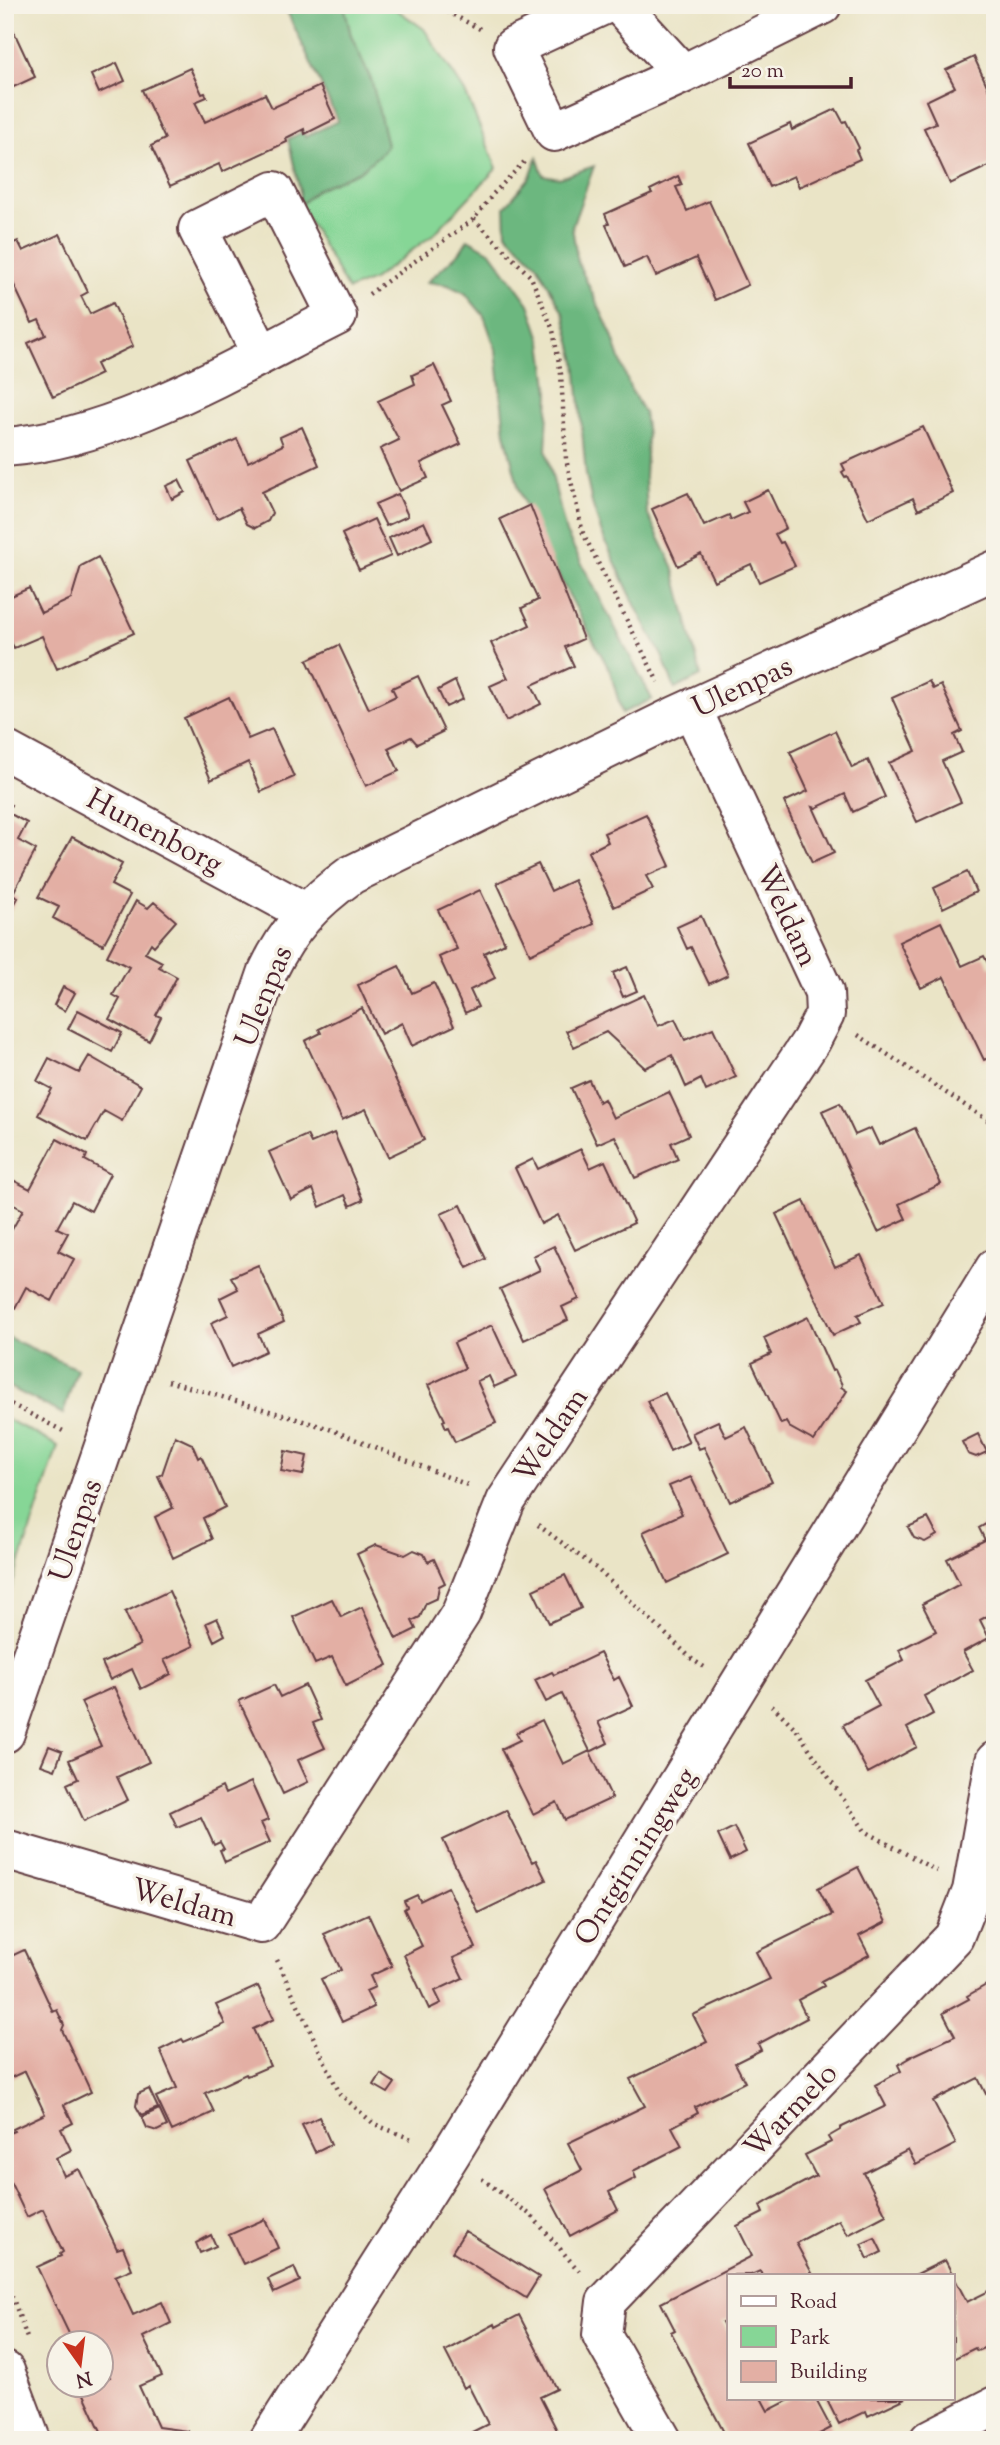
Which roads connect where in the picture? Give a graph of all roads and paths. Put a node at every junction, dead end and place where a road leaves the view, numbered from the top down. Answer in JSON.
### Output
{"nodes":[{"id":1,"x":435,"y":5,"type":"edge"},
{"id":2,"x":604,"y":5,"type":"edge"},
{"id":3,"x":620,"y":5,"type":"edge"},
{"id":4,"x":822,"y":5,"type":"edge"},
{"id":5,"x":513,"y":47,"type":"junction"},
{"id":6,"x":683,"y":74,"type":"junction"},
{"id":7,"x":554,"y":132,"type":"junction"},
{"id":8,"x":474,"y":219,"type":"junction"},
{"id":9,"x":337,"y":316,"type":"junction"},
{"id":10,"x":261,"y":354,"type":"junction"},
{"id":11,"x":5,"y":447,"type":"edge"},
{"id":12,"x":995,"y":570,"type":"edge"},
{"id":13,"x":683,"y":712,"type":"junction"},
{"id":14,"x":5,"y":750,"type":"edge"},
{"id":15,"x":305,"y":912,"type":"junction"},
{"id":16,"x":825,"y":1014,"type":"junction"},
{"id":17,"x":995,"y":1125,"type":"edge"},
{"id":18,"x":995,"y":1268,"type":"edge"},
{"id":19,"x":130,"y":1370,"type":"junction"},
{"id":20,"x":5,"y":1401,"type":"edge"},
{"id":21,"x":102,"y":1451,"type":"junction"},
{"id":22,"x":506,"y":1501,"type":"junction"},
{"id":23,"x":738,"y":1689,"type":"junction"},
{"id":24,"x":5,"y":1733,"type":"edge"},
{"id":25,"x":995,"y":1761,"type":"edge"},
{"id":26,"x":5,"y":1849,"type":"edge"},
{"id":27,"x":972,"y":1891,"type":"junction"},
{"id":28,"x":261,"y":1924,"type":"junction"},
{"id":29,"x":450,"y":2155,"type":"junction"},
{"id":30,"x":606,"y":2302,"type":"junction"},
{"id":31,"x":5,"y":2371,"type":"edge"},
{"id":32,"x":995,"y":2406,"type":"edge"},
{"id":33,"x":25,"y":2438,"type":"edge"},
{"id":34,"x":270,"y":2440,"type":"edge"},
{"id":35,"x":662,"y":2440,"type":"edge"},
{"id":36,"x":929,"y":2440,"type":"edge"}],
"edges":[{"from":1,"to":5,"type":"path"},
{"from":2,"to":5,"type":"street"},
{"from":3,"to":6,"type":"street"},
{"from":4,"to":6,"type":"street"},
{"from":5,"to":7,"type":"street"},
{"from":6,"to":7,"type":"street"},
{"from":7,"to":8,"type":"path"},
{"from":8,"to":9,"type":"path"},
{"from":8,"to":13,"type":"path"},
{"from":9,"to":10,"type":"street"},
{"from":9,"to":10,"type":"street"},
{"from":10,"to":11,"type":"street"},
{"from":12,"to":13,"type":"street","name":"Ulenpas"},
{"from":13,"to":15,"type":"street","name":"Ulenpas"},
{"from":13,"to":16,"type":"street","name":"Weldam"},
{"from":14,"to":15,"type":"street","name":"Hunenborg"},
{"from":15,"to":19,"type":"street","name":"Ulenpas"},
{"from":16,"to":17,"type":"path"},
{"from":16,"to":22,"type":"street","name":"Weldam"},
{"from":18,"to":23,"type":"street","name":"Ontginningweg"},
{"from":19,"to":21,"type":"street","name":"Ulenpas"},
{"from":19,"to":22,"type":"path"},
{"from":20,"to":21,"type":"path"},
{"from":21,"to":24,"type":"street","name":"Ulenpas"},
{"from":22,"to":23,"type":"path"},
{"from":22,"to":28,"type":"street","name":"Weldam"},
{"from":23,"to":27,"type":"path"},
{"from":23,"to":29,"type":"street","name":"Ontginningweg"},
{"from":25,"to":27,"type":"street","name":"Warmelo"},
{"from":26,"to":28,"type":"street","name":"Weldam"},
{"from":27,"to":30,"type":"street","name":"Warmelo"},
{"from":28,"to":29,"type":"path"},
{"from":29,"to":30,"type":"path"},
{"from":29,"to":34,"type":"street","name":"Ontginningweg"},
{"from":30,"to":35,"type":"street"},
{"from":31,"to":33,"type":"street"},
{"from":32,"to":36,"type":"street"}]}
